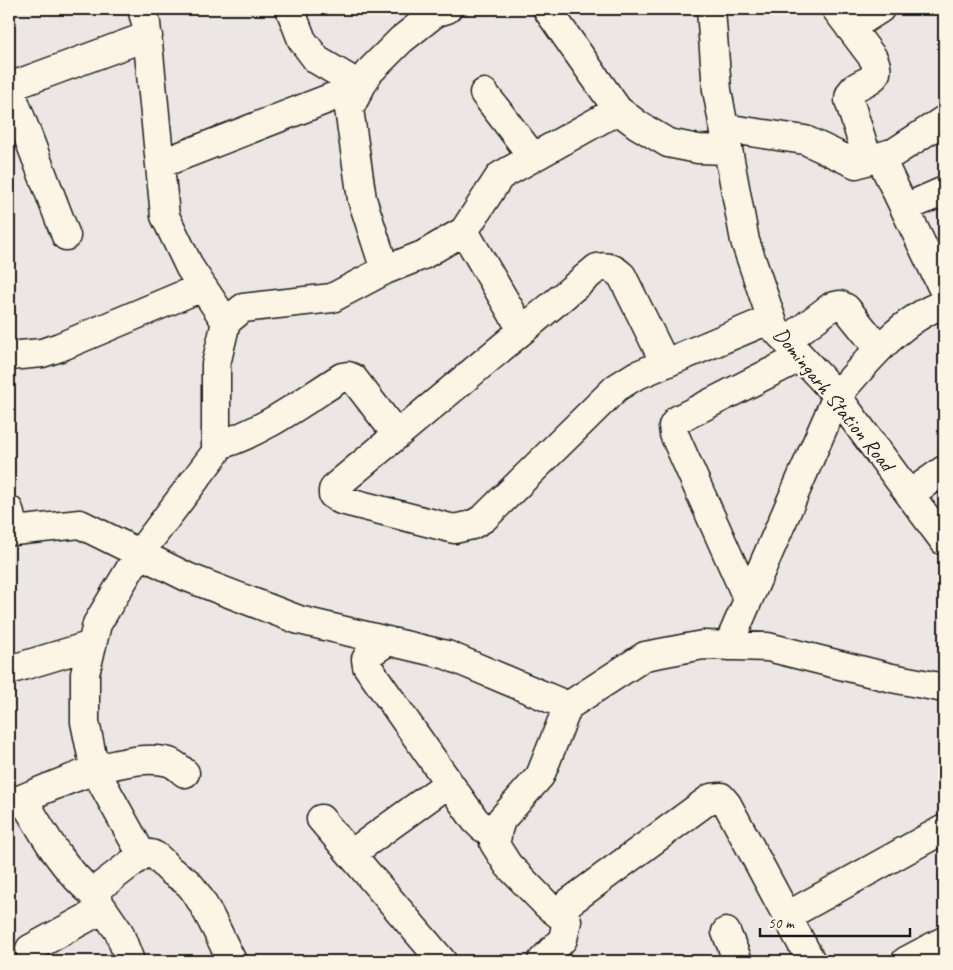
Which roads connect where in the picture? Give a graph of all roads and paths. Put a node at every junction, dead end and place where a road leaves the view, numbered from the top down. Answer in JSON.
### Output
{"nodes":[{"id":1,"x":142,"y":9,"type":"edge"},
{"id":2,"x":290,"y":9,"type":"edge"},
{"id":3,"x":447,"y":9,"type":"edge"},
{"id":4,"x":547,"y":9,"type":"edge"},
{"id":5,"x":712,"y":9,"type":"edge"},
{"id":6,"x":880,"y":9,"type":"edge"},
{"id":7,"x":843,"y":18,"type":"edge"},
{"id":8,"x":148,"y":36,"type":"junction"},
{"id":9,"x":361,"y":86,"type":"junction"},
{"id":10,"x":9,"y":87,"type":"edge"},
{"id":11,"x":484,"y":93,"type":"dead end"},
{"id":12,"x":618,"y":110,"type":"junction"},
{"id":13,"x":944,"y":120,"type":"edge"},
{"id":14,"x":726,"y":139,"type":"junction"},
{"id":15,"x":533,"y":157,"type":"junction"},
{"id":16,"x":874,"y":158,"type":"junction"},
{"id":17,"x":160,"y":164,"type":"junction"},
{"id":18,"x":944,"y":191,"type":"edge"},
{"id":19,"x":905,"y":208,"type":"junction"},
{"id":20,"x":464,"y":231,"type":"junction"},
{"id":21,"x":66,"y":236,"type":"dead end"},
{"id":22,"x":385,"y":270,"type":"junction"},
{"id":23,"x":202,"y":287,"type":"junction"},
{"id":24,"x":944,"y":292,"type":"edge"},
{"id":25,"x":944,"y":304,"type":"edge"},
{"id":26,"x":226,"y":322,"type":"junction"},
{"id":27,"x":522,"y":330,"type":"junction"},
{"id":28,"x":786,"y":339,"type":"junction"},
{"id":29,"x":879,"y":349,"type":"junction"},
{"id":30,"x":9,"y":356,"type":"edge"},
{"id":31,"x":665,"y":363,"type":"junction"},
{"id":32,"x":837,"y":396,"type":"junction"},
{"id":33,"x":397,"y":435,"type":"junction"},
{"id":34,"x":216,"y":446,"type":"junction"},
{"id":35,"x":944,"y":470,"type":"edge"},
{"id":36,"x":910,"y":494,"type":"junction"},
{"id":37,"x":9,"y":510,"type":"edge"},
{"id":38,"x":944,"y":541,"type":"edge"},
{"id":39,"x":140,"y":554,"type":"junction"},
{"id":40,"x":748,"y":600,"type":"junction"},
{"id":41,"x":388,"y":641,"type":"junction"},
{"id":42,"x":92,"y":645,"type":"junction"},
{"id":43,"x":728,"y":646,"type":"junction"},
{"id":44,"x":9,"y":670,"type":"edge"},
{"id":45,"x":944,"y":688,"type":"edge"},
{"id":46,"x":568,"y":706,"type":"junction"},
{"id":47,"x":95,"y":770,"type":"junction"},
{"id":48,"x":185,"y":773,"type":"dead end"},
{"id":49,"x":449,"y":783,"type":"junction"},
{"id":50,"x":16,"y":801,"type":"edge"},
{"id":51,"x":321,"y":819,"type":"dead end"},
{"id":52,"x":944,"y":829,"type":"edge"},
{"id":53,"x":496,"y":836,"type":"junction"},
{"id":54,"x":351,"y":854,"type":"junction"},
{"id":55,"x":142,"y":856,"type":"junction"},
{"id":56,"x":97,"y":901,"type":"junction"},
{"id":57,"x":556,"y":912,"type":"junction"},
{"id":58,"x":787,"y":916,"type":"junction"},
{"id":59,"x":726,"y":932,"type":"dead end"},
{"id":60,"x":944,"y":941,"type":"edge"},
{"id":61,"x":30,"y":949,"type":"dead end"},
{"id":62,"x":130,"y":961,"type":"edge"},
{"id":63,"x":232,"y":961,"type":"edge"},
{"id":64,"x":442,"y":961,"type":"edge"},
{"id":65,"x":542,"y":961,"type":"edge"},
{"id":66,"x":738,"y":961,"type":"edge"},
{"id":67,"x":811,"y":961,"type":"edge"},
{"id":68,"x":906,"y":961,"type":"edge"}],
"edges":[{"from":1,"to":8,"type":"street"},
{"from":2,"to":9,"type":"street"},
{"from":3,"to":9,"type":"street"},
{"from":4,"to":12,"type":"street"},
{"from":5,"to":14,"type":"street","name":"Domingarh Station Road"},
{"from":6,"to":7,"type":"street"},
{"from":7,"to":16,"type":"street"},
{"from":8,"to":10,"type":"street"},
{"from":8,"to":17,"type":"street"},
{"from":9,"to":17,"type":"street"},
{"from":9,"to":22,"type":"street"},
{"from":10,"to":21,"type":"street"},
{"from":11,"to":15,"type":"street"},
{"from":12,"to":14,"type":"street"},
{"from":12,"to":15,"type":"street"},
{"from":13,"to":16,"type":"street"},
{"from":14,"to":16,"type":"street"},
{"from":14,"to":28,"type":"street","name":"Domingarh Station Road"},
{"from":15,"to":20,"type":"street"},
{"from":16,"to":19,"type":"street"},
{"from":17,"to":23,"type":"street"},
{"from":18,"to":19,"type":"street"},
{"from":19,"to":24,"type":"street"},
{"from":20,"to":22,"type":"street"},
{"from":20,"to":27,"type":"street"},
{"from":22,"to":26,"type":"street"},
{"from":23,"to":26,"type":"street"},
{"from":23,"to":30,"type":"street"},
{"from":25,"to":29,"type":"street"},
{"from":26,"to":34,"type":"street"},
{"from":27,"to":31,"type":"street"},
{"from":27,"to":33,"type":"street"},
{"from":28,"to":29,"type":"street"},
{"from":28,"to":31,"type":"street"},
{"from":28,"to":32,"type":"street","name":"Domingarh Station Road"},
{"from":28,"to":40,"type":"street"},
{"from":29,"to":32,"type":"street"},
{"from":31,"to":33,"type":"street"},
{"from":32,"to":36,"type":"street","name":"Domingarh Station Road"},
{"from":32,"to":40,"type":"street"},
{"from":33,"to":34,"type":"street"},
{"from":34,"to":39,"type":"street"},
{"from":35,"to":36,"type":"street"},
{"from":36,"to":38,"type":"street","name":"Domingarh Station Road"},
{"from":37,"to":39,"type":"street"},
{"from":39,"to":41,"type":"street"},
{"from":39,"to":42,"type":"street"},
{"from":40,"to":43,"type":"street"},
{"from":41,"to":46,"type":"street"},
{"from":41,"to":49,"type":"street"},
{"from":42,"to":44,"type":"street"},
{"from":42,"to":47,"type":"street"},
{"from":43,"to":45,"type":"street"},
{"from":43,"to":46,"type":"street"},
{"from":46,"to":53,"type":"street"},
{"from":47,"to":48,"type":"street"},
{"from":47,"to":50,"type":"street"},
{"from":47,"to":55,"type":"street"},
{"from":49,"to":53,"type":"street"},
{"from":49,"to":54,"type":"street"},
{"from":50,"to":56,"type":"street"},
{"from":51,"to":54,"type":"street"},
{"from":52,"to":58,"type":"street"},
{"from":53,"to":57,"type":"street"},
{"from":54,"to":64,"type":"street"},
{"from":55,"to":56,"type":"street"},
{"from":55,"to":63,"type":"street"},
{"from":56,"to":61,"type":"street"},
{"from":56,"to":62,"type":"street"},
{"from":57,"to":58,"type":"street"},
{"from":57,"to":65,"type":"street"},
{"from":58,"to":67,"type":"street"},
{"from":59,"to":66,"type":"street"},
{"from":60,"to":68,"type":"street"}]}
